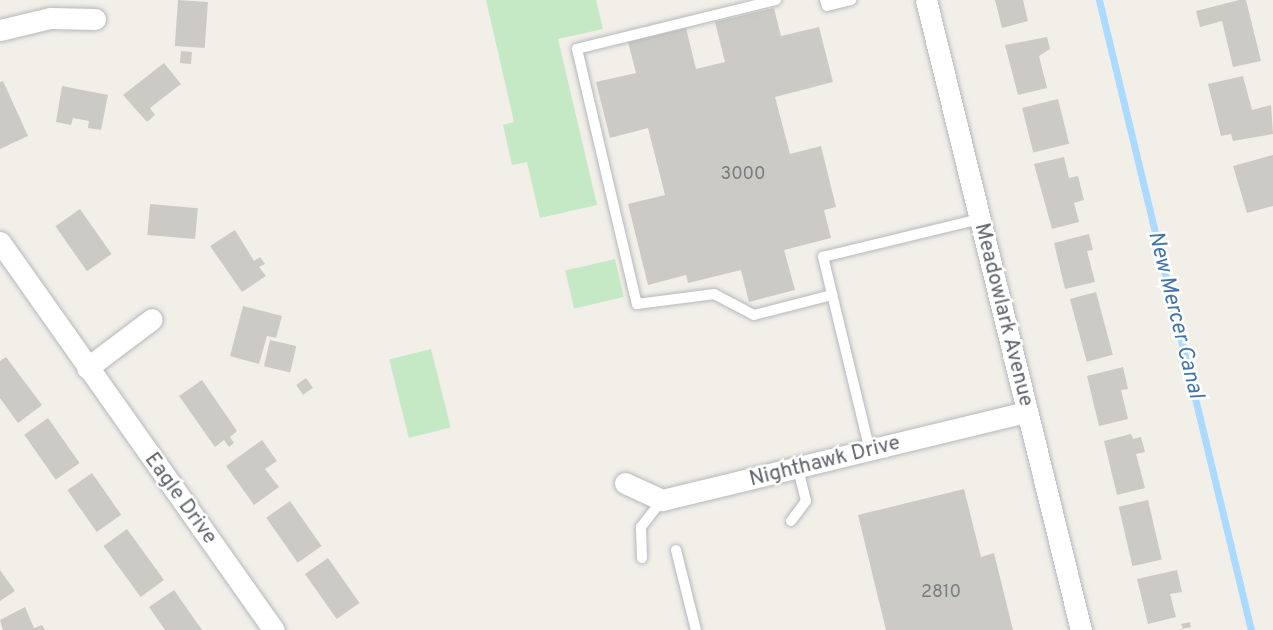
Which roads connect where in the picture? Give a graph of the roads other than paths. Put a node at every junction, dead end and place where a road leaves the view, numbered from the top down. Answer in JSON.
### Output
{"nodes":[{"id":1,"x":776,"y":0,"type":"edge"},
{"id":2,"x":825,"y":0,"type":"edge"},
{"id":3,"x":851,"y":0,"type":"edge"},
{"id":4,"x":926,"y":0,"type":"edge"},
{"id":5,"x":95,"y":20,"type":"dead end"},
{"id":6,"x":0,"y":30,"type":"edge"},
{"id":7,"x":980,"y":219,"type":"junction"},
{"id":8,"x":0,"y":242,"type":"edge"},
{"id":9,"x":832,"y":295,"type":"junction"},
{"id":10,"x":152,"y":320,"type":"dead end"},
{"id":11,"x":87,"y":368,"type":"junction"},
{"id":12,"x":1027,"y":412,"type":"junction"},
{"id":13,"x":870,"y":451,"type":"junction"},
{"id":14,"x":798,"y":469,"type":"junction"},
{"id":15,"x":625,"y":483,"type":"dead end"},
{"id":16,"x":662,"y":500,"type":"junction"},
{"id":17,"x":791,"y":521,"type":"dead end"},
{"id":18,"x":676,"y":550,"type":"dead end"},
{"id":19,"x":642,"y":558,"type":"dead end"},
{"id":20,"x":274,"y":630,"type":"edge"},
{"id":21,"x":696,"y":630,"type":"edge"},
{"id":22,"x":1081,"y":630,"type":"edge"}],
"edges":[{"from":1,"to":9,"type":"lane"},
{"from":2,"to":3,"type":"lane"},
{"from":4,"to":7,"type":"street","name":"Meadowlark Avenue"},
{"from":5,"to":6,"type":"street"},
{"from":7,"to":9,"type":"lane"},
{"from":7,"to":12,"type":"street","name":"Meadowlark Avenue"},
{"from":8,"to":11,"type":"street","name":"Eagle Drive"},
{"from":9,"to":13,"type":"lane"},
{"from":10,"to":11,"type":"street"},
{"from":11,"to":20,"type":"street","name":"Eagle Drive"},
{"from":12,"to":13,"type":"street","name":"Nighthawk Drive"},
{"from":12,"to":22,"type":"street","name":"Meadowlark Avenue"},
{"from":13,"to":14,"type":"street","name":"Nighthawk Drive"},
{"from":14,"to":16,"type":"street","name":"Nighthawk Drive"},
{"from":14,"to":17,"type":"lane"},
{"from":15,"to":16,"type":"street"},
{"from":16,"to":19,"type":"lane"},
{"from":18,"to":21,"type":"lane"}]}
